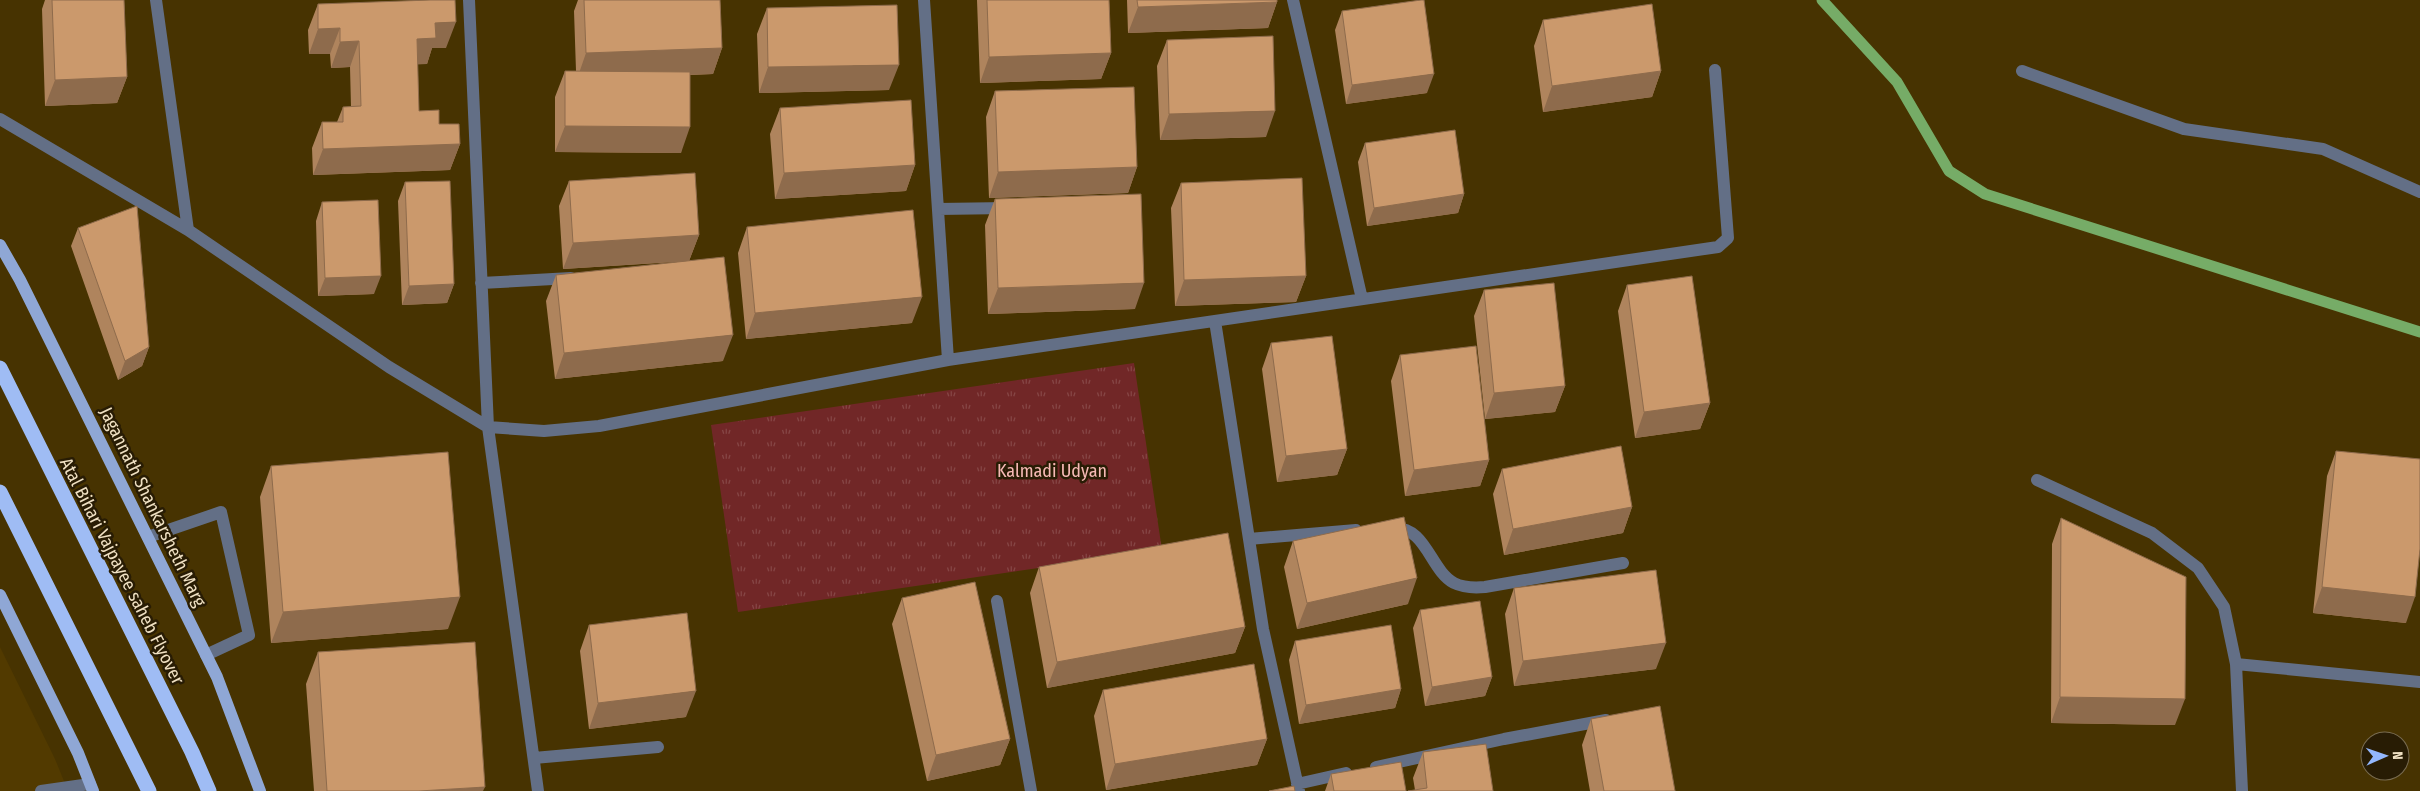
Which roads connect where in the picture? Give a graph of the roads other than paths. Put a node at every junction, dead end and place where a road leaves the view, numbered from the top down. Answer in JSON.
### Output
{"nodes":[{"id":1,"x":156,"y":0,"type":"edge"},
{"id":2,"x":469,"y":0,"type":"edge"},
{"id":3,"x":924,"y":0,"type":"edge"},
{"id":4,"x":1293,"y":0,"type":"edge"},
{"id":5,"x":1716,"y":70,"type":"dead end"},
{"id":6,"x":2022,"y":71,"type":"dead end"},
{"id":7,"x":0,"y":119,"type":"edge"},
{"id":8,"x":2420,"y":192,"type":"edge"},
{"id":9,"x":1025,"y":207,"type":"edge"},
{"id":10,"x":938,"y":209,"type":"junction"},
{"id":11,"x":188,"y":230,"type":"junction"},
{"id":12,"x":0,"y":245,"type":"edge"},
{"id":13,"x":581,"y":278,"type":"edge"},
{"id":14,"x":482,"y":283,"type":"junction"},
{"id":15,"x":1362,"y":300,"type":"junction"},
{"id":16,"x":1215,"y":321,"type":"junction"},
{"id":17,"x":948,"y":360,"type":"junction"},
{"id":18,"x":0,"y":368,"type":"edge"},
{"id":19,"x":488,"y":427,"type":"junction"},
{"id":20,"x":2037,"y":480,"type":"dead end"},
{"id":21,"x":0,"y":492,"type":"edge"},
{"id":22,"x":148,"y":537,"type":"junction"},
{"id":23,"x":1249,"y":539,"type":"junction"},
{"id":24,"x":1623,"y":563,"type":"dead end"},
{"id":25,"x":0,"y":595,"type":"edge"},
{"id":26,"x":997,"y":601,"type":"dead end"},
{"id":27,"x":206,"y":655,"type":"junction"},
{"id":28,"x":2236,"y":664,"type":"junction"},
{"id":29,"x":2420,"y":682,"type":"edge"},
{"id":30,"x":1615,"y":718,"type":"edge"},
{"id":31,"x":658,"y":747,"type":"dead end"},
{"id":32,"x":534,"y":758,"type":"junction"},
{"id":33,"x":92,"y":787,"type":"edge"},
{"id":34,"x":1298,"y":788,"type":"edge"},
{"id":35,"x":41,"y":791,"type":"edge"},
{"id":36,"x":149,"y":791,"type":"edge"},
{"id":37,"x":209,"y":791,"type":"edge"},
{"id":38,"x":260,"y":791,"type":"edge"},
{"id":39,"x":538,"y":791,"type":"edge"},
{"id":40,"x":1030,"y":791,"type":"edge"},
{"id":41,"x":2242,"y":791,"type":"edge"}],
"edges":[{"from":1,"to":11,"type":"street"},
{"from":2,"to":14,"type":"street"},
{"from":3,"to":10,"type":"street"},
{"from":4,"to":15,"type":"street"},
{"from":5,"to":15,"type":"street"},
{"from":6,"to":8,"type":"street"},
{"from":7,"to":11,"type":"street"},
{"from":9,"to":10,"type":"street"},
{"from":10,"to":17,"type":"street"},
{"from":11,"to":19,"type":"street"},
{"from":12,"to":22,"type":"main road","name":"Jagannath Shankarsheth Marg"},
{"from":13,"to":14,"type":"street"},
{"from":14,"to":19,"type":"street"},
{"from":15,"to":16,"type":"street"},
{"from":16,"to":17,"type":"street"},
{"from":16,"to":23,"type":"street"},
{"from":17,"to":19,"type":"street"},
{"from":18,"to":37,"type":"highway","name":"Atal Bihari Vajpayee saheb Flyover"},
{"from":19,"to":32,"type":"street"},
{"from":20,"to":28,"type":"street"},
{"from":21,"to":36,"type":"highway"},
{"from":22,"to":27,"type":"main road","name":"Jagannath Shankarsheth Marg"},
{"from":22,"to":27,"type":"street"},
{"from":23,"to":24,"type":"street"},
{"from":23,"to":34,"type":"street"},
{"from":25,"to":33,"type":"main road"},
{"from":26,"to":40,"type":"street"},
{"from":27,"to":38,"type":"main road","name":"Jagannath Shankarsheth Marg"},
{"from":28,"to":29,"type":"street"},
{"from":28,"to":41,"type":"street"},
{"from":30,"to":34,"type":"street"},
{"from":31,"to":32,"type":"street"},
{"from":32,"to":39,"type":"street"},
{"from":33,"to":35,"type":"street"}]}
